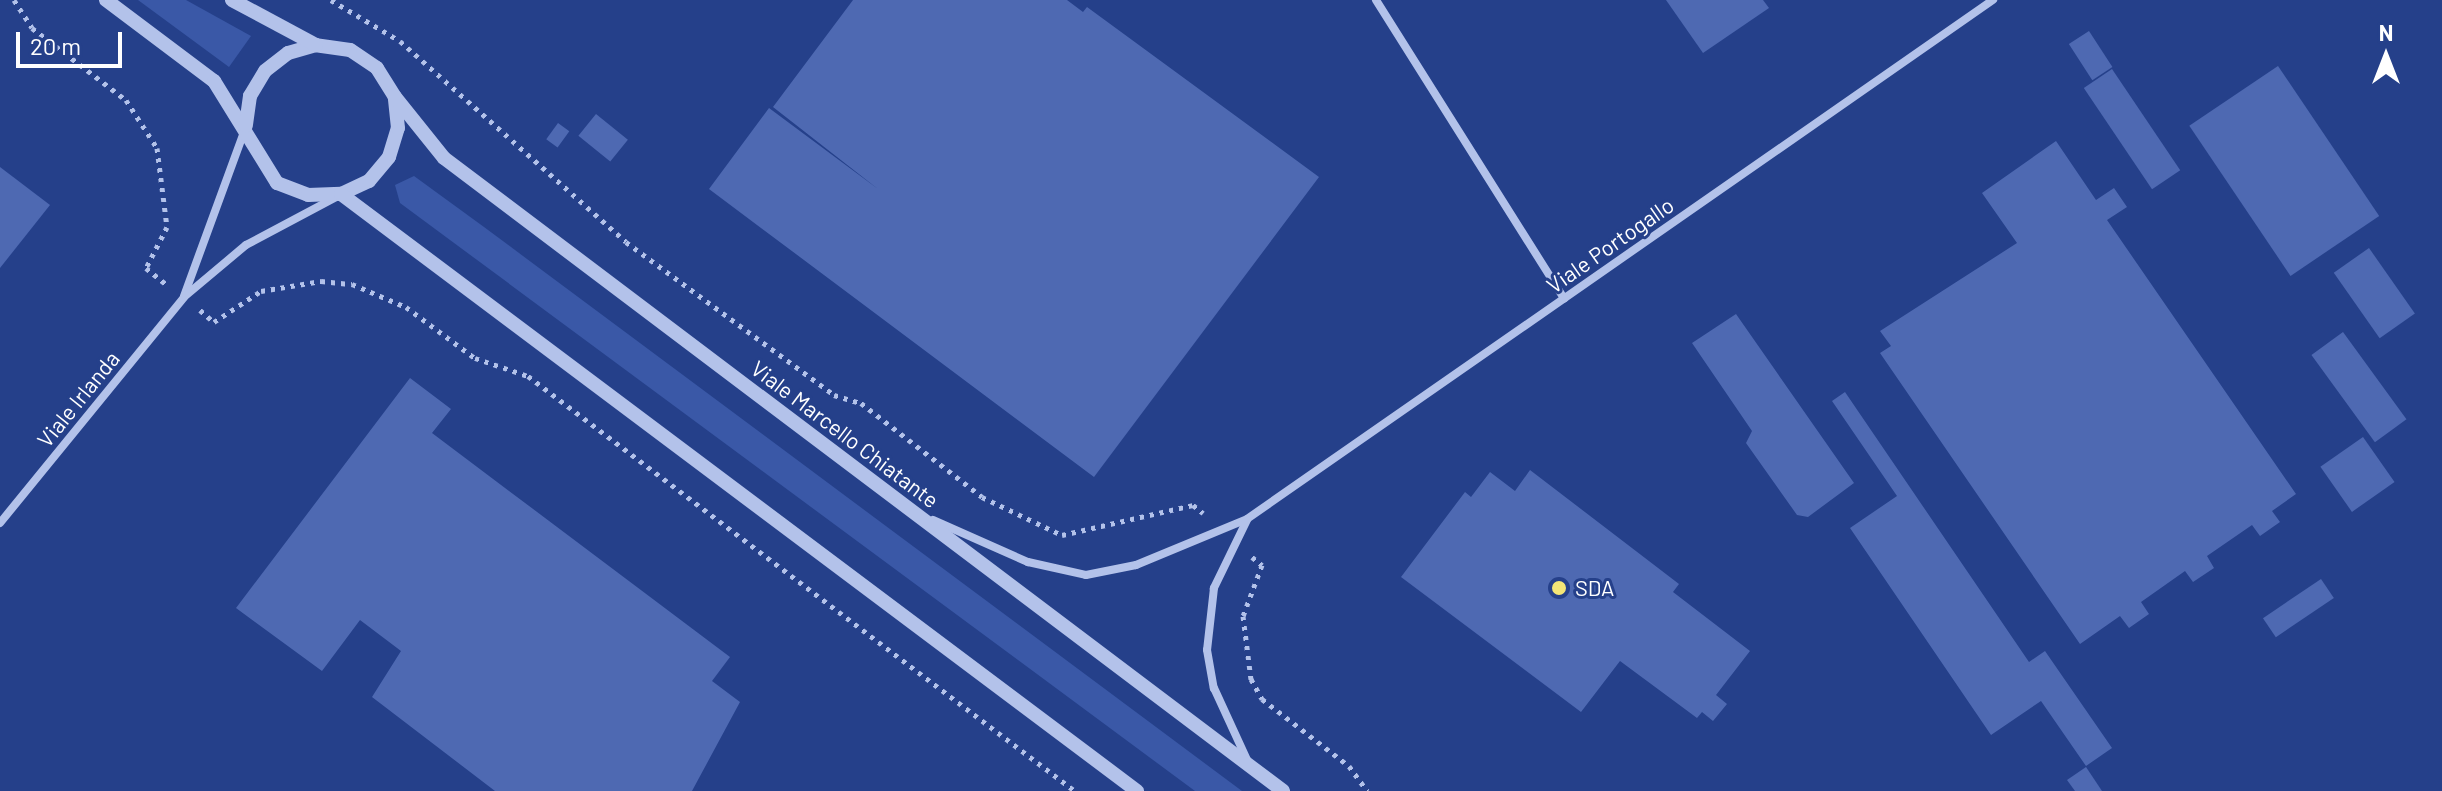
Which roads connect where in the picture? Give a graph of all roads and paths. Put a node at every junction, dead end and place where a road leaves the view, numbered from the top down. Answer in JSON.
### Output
{"nodes":[{"id":1,"x":14,"y":0,"type":"edge"},
{"id":2,"x":106,"y":0,"type":"edge"},
{"id":3,"x":232,"y":0,"type":"edge"},
{"id":4,"x":331,"y":0,"type":"edge"},
{"id":5,"x":1376,"y":0,"type":"edge"},
{"id":6,"x":1993,"y":0,"type":"edge"},
{"id":7,"x":316,"y":45,"type":"junction"},
{"id":8,"x":395,"y":97,"type":"junction"},
{"id":9,"x":246,"y":126,"type":"junction"},
{"id":10,"x":341,"y":194,"type":"junction"},
{"id":11,"x":184,"y":297,"type":"junction"},
{"id":12,"x":1564,"y":299,"type":"junction"},
{"id":13,"x":910,"y":510,"type":"junction"},
{"id":14,"x":1247,"y":519,"type":"junction"},
{"id":15,"x":0,"y":523,"type":"edge"},
{"id":16,"x":1222,"y":530,"type":"junction"},
{"id":17,"x":1234,"y":541,"type":"junction"},
{"id":18,"x":1251,"y":767,"type":"junction"},
{"id":19,"x":1075,"y":791,"type":"edge"},
{"id":20,"x":1137,"y":791,"type":"edge"},
{"id":21,"x":1283,"y":791,"type":"edge"},
{"id":22,"x":1367,"y":791,"type":"edge"}],
"edges":[{"from":1,"to":11,"type":"path"},
{"from":2,"to":9,"type":"street"},
{"from":3,"to":7,"type":"street","name":"Viale Marcello Chiatante"},
{"from":4,"to":16,"type":"path"},
{"from":5,"to":12,"type":"street"},
{"from":6,"to":12,"type":"street","name":"Viale Portogallo"},
{"from":7,"to":8,"type":"street","name":"Viale Marcello Chiatante"},
{"from":7,"to":9,"type":"street"},
{"from":8,"to":10,"type":"street"},
{"from":8,"to":13,"type":"street","name":"Viale Marcello Chiatante"},
{"from":9,"to":10,"type":"street"},
{"from":9,"to":11,"type":"street","name":"Viale Irlanda"},
{"from":10,"to":11,"type":"street","name":"Viale Irlanda"},
{"from":10,"to":20,"type":"street"},
{"from":11,"to":15,"type":"street","name":"Viale Irlanda"},
{"from":11,"to":19,"type":"path"},
{"from":12,"to":14,"type":"street","name":"Viale Portogallo"},
{"from":13,"to":16,"type":"street","name":"Viale Portogallo"},
{"from":13,"to":18,"type":"street","name":"Viale Marcello Chiatante"},
{"from":14,"to":16,"type":"street","name":"Viale Portogallo"},
{"from":14,"to":17,"type":"street","name":"Viale Portogallo"},
{"from":17,"to":18,"type":"street","name":"Viale Portogallo"},
{"from":17,"to":22,"type":"path"},
{"from":18,"to":21,"type":"street","name":"Viale Marcello Chiatante"}]}
